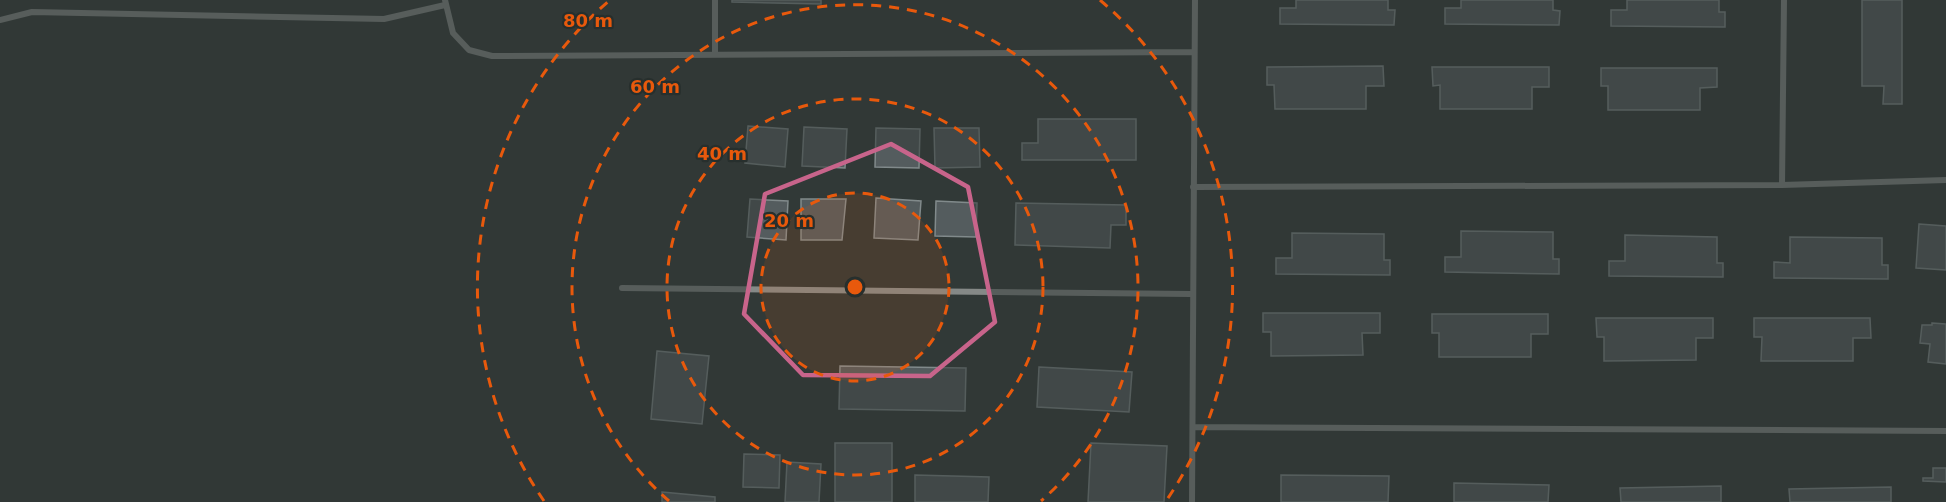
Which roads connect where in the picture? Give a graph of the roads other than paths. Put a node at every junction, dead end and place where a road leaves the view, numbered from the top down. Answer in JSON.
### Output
{"nodes":[{"id":1,"x":715,"y":0,"type":"edge"},
{"id":2,"x":1195,"y":0,"type":"edge"},
{"id":3,"x":1784,"y":0,"type":"edge"},
{"id":4,"x":445,"y":3,"type":"edge"},
{"id":5,"x":0,"y":20,"type":"edge"},
{"id":6,"x":1194,"y":52,"type":"junction"},
{"id":7,"x":715,"y":54,"type":"junction"},
{"id":8,"x":1946,"y":180,"type":"edge"},
{"id":9,"x":1782,"y":185,"type":"junction"},
{"id":10,"x":1193,"y":187,"type":"junction"},
{"id":11,"x":622,"y":288,"type":"dead end"},
{"id":12,"x":1191,"y":294,"type":"junction"},
{"id":13,"x":1193,"y":427,"type":"junction"},
{"id":14,"x":1946,"y":431,"type":"edge"},
{"id":15,"x":1192,"y":502,"type":"edge"}],
"edges":[{"from":1,"to":7,"type":"street"},
{"from":2,"to":6,"type":"street"},
{"from":3,"to":9,"type":"street"},
{"from":4,"to":5,"type":"street"},
{"from":4,"to":7,"type":"street"},
{"from":6,"to":7,"type":"street"},
{"from":6,"to":10,"type":"street"},
{"from":8,"to":9,"type":"street"},
{"from":9,"to":10,"type":"street"},
{"from":10,"to":12,"type":"street"},
{"from":11,"to":12,"type":"street"},
{"from":12,"to":13,"type":"street"},
{"from":13,"to":14,"type":"street"},
{"from":13,"to":15,"type":"street"}]}
